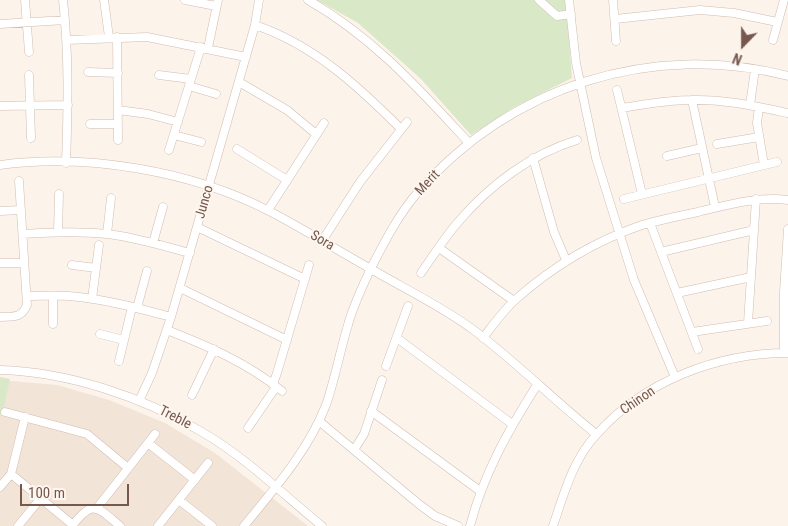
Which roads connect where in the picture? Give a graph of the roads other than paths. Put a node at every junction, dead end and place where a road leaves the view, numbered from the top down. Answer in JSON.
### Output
{"nodes":[{"id":1,"x":26,"y":0,"type":"edge"},
{"id":2,"x":63,"y":0,"type":"edge"},
{"id":3,"x":104,"y":0,"type":"edge"},
{"id":4,"x":185,"y":0,"type":"edge"},
{"id":5,"x":259,"y":0,"type":"edge"},
{"id":6,"x":308,"y":0,"type":"edge"},
{"id":7,"x":539,"y":0,"type":"edge"},
{"id":8,"x":569,"y":0,"type":"edge"},
{"id":9,"x":614,"y":0,"type":"edge"},
{"id":10,"x":784,"y":0,"type":"edge"},
{"id":11,"x":217,"y":3,"type":"edge"},
{"id":12,"x":571,"y":14,"type":"junction"},
{"id":13,"x":615,"y":19,"type":"junction"},
{"id":14,"x":65,"y":20,"type":"junction"},
{"id":15,"x":27,"y":22,"type":"junction"},
{"id":16,"x":777,"y":22,"type":"junction"},
{"id":17,"x":0,"y":24,"type":"edge"},
{"id":18,"x":255,"y":24,"type":"junction"},
{"id":19,"x":113,"y":37,"type":"junction"},
{"id":20,"x":67,"y":40,"type":"junction"},
{"id":21,"x":773,"y":40,"type":"dead end"},
{"id":22,"x":616,"y":41,"type":"dead end"},
{"id":23,"x":204,"y":47,"type":"junction"},
{"id":24,"x":29,"y":52,"type":"dead end"},
{"id":25,"x":246,"y":57,"type":"junction"},
{"id":26,"x":755,"y":69,"type":"junction"},
{"id":27,"x":88,"y":72,"type":"dead end"},
{"id":28,"x":118,"y":73,"type":"junction"},
{"id":29,"x":30,"y":75,"type":"dead end"},
{"id":30,"x":159,"y":75,"type":"dead end"},
{"id":31,"x":788,"y":76,"type":"edge"},
{"id":32,"x":239,"y":82,"type":"junction"},
{"id":33,"x":190,"y":83,"type":"junction"},
{"id":34,"x":580,"y":84,"type":"junction"},
{"id":35,"x":617,"y":90,"type":"dead end"},
{"id":36,"x":216,"y":94,"type":"dead end"},
{"id":37,"x":692,"y":100,"type":"junction"},
{"id":38,"x":68,"y":105,"type":"junction"},
{"id":39,"x":750,"y":105,"type":"junction"},
{"id":40,"x":0,"y":106,"type":"edge"},
{"id":41,"x":31,"y":106,"type":"junction"},
{"id":42,"x":759,"y":107,"type":"junction"},
{"id":43,"x":622,"y":108,"type":"junction"},
{"id":44,"x":118,"y":110,"type":"junction"},
{"id":45,"x":787,"y":113,"type":"dead end"},
{"id":46,"x":178,"y":122,"type":"junction"},
{"id":47,"x":407,"y":122,"type":"dead end"},
{"id":48,"x":324,"y":123,"type":"dead end"},
{"id":49,"x":90,"y":124,"type":"dead end"},
{"id":50,"x":118,"y":124,"type":"junction"},
{"id":51,"x":401,"y":130,"type":"junction"},
{"id":52,"x":316,"y":134,"type":"junction"},
{"id":53,"x":174,"y":135,"type":"junction"},
{"id":54,"x":759,"y":137,"type":"junction"},
{"id":55,"x":31,"y":138,"type":"dead end"},
{"id":56,"x":118,"y":140,"type":"dead end"},
{"id":57,"x":577,"y":140,"type":"dead end"},
{"id":58,"x":201,"y":142,"type":"dead end"},
{"id":59,"x":469,"y":143,"type":"junction"},
{"id":60,"x":717,"y":144,"type":"dead end"},
{"id":61,"x":237,"y":148,"type":"dead end"},
{"id":62,"x":702,"y":148,"type":"junction"},
{"id":63,"x":169,"y":150,"type":"dead end"},
{"id":64,"x":667,"y":156,"type":"dead end"},
{"id":65,"x":533,"y":158,"type":"junction"},
{"id":66,"x":777,"y":162,"type":"dead end"},
{"id":67,"x":66,"y":163,"type":"junction"},
{"id":68,"x":0,"y":165,"type":"edge"},
{"id":69,"x":764,"y":165,"type":"junction"},
{"id":70,"x":709,"y":178,"type":"junction"},
{"id":71,"x":287,"y":180,"type":"junction"},
{"id":72,"x":19,"y":181,"type":"dead end"},
{"id":73,"x":209,"y":186,"type":"junction"},
{"id":74,"x":59,"y":194,"type":"dead end"},
{"id":75,"x":642,"y":194,"type":"junction"},
{"id":76,"x":111,"y":198,"type":"dead end"},
{"id":77,"x":624,"y":199,"type":"dead end"},
{"id":78,"x":756,"y":199,"type":"junction"},
{"id":79,"x":788,"y":200,"type":"edge"},
{"id":80,"x":163,"y":207,"type":"dead end"},
{"id":81,"x":715,"y":207,"type":"junction"},
{"id":82,"x":21,"y":210,"type":"junction"},
{"id":83,"x":268,"y":210,"type":"junction"},
{"id":84,"x":0,"y":211,"type":"edge"},
{"id":85,"x":650,"y":223,"type":"junction"},
{"id":86,"x":198,"y":227,"type":"junction"},
{"id":87,"x":788,"y":229,"type":"edge"},
{"id":88,"x":754,"y":230,"type":"junction"},
{"id":89,"x":58,"y":232,"type":"junction"},
{"id":90,"x":22,"y":234,"type":"junction"},
{"id":91,"x":107,"y":234,"type":"junction"},
{"id":92,"x":618,"y":234,"type":"junction"},
{"id":93,"x":322,"y":241,"type":"junction"},
{"id":94,"x":99,"y":244,"type":"dead end"},
{"id":95,"x":153,"y":244,"type":"junction"},
{"id":96,"x":439,"y":248,"type":"junction"},
{"id":97,"x":661,"y":252,"type":"junction"},
{"id":98,"x":190,"y":253,"type":"junction"},
{"id":99,"x":566,"y":260,"type":"junction"},
{"id":100,"x":24,"y":263,"type":"junction"},
{"id":101,"x":0,"y":264,"type":"edge"},
{"id":102,"x":309,"y":264,"type":"dead end"},
{"id":103,"x":72,"y":265,"type":"dead end"},
{"id":104,"x":96,"y":268,"type":"junction"},
{"id":105,"x":371,"y":269,"type":"junction"},
{"id":106,"x":147,"y":271,"type":"dead end"},
{"id":107,"x":421,"y":274,"type":"dead end"},
{"id":108,"x":751,"y":277,"type":"junction"},
{"id":109,"x":305,"y":279,"type":"junction"},
{"id":110,"x":180,"y":288,"type":"junction"},
{"id":111,"x":677,"y":293,"type":"junction"},
{"id":112,"x":26,"y":296,"type":"junction"},
{"id":113,"x":53,"y":296,"type":"junction"},
{"id":114,"x":92,"y":299,"type":"junction"},
{"id":115,"x":514,"y":301,"type":"junction"},
{"id":116,"x":408,"y":306,"type":"dead end"},
{"id":117,"x":135,"y":307,"type":"junction"},
{"id":118,"x":0,"y":317,"type":"edge"},
{"id":119,"x":172,"y":317,"type":"junction"},
{"id":120,"x":767,"y":320,"type":"dead end"},
{"id":121,"x":53,"y":324,"type":"dead end"},
{"id":122,"x":748,"y":324,"type":"junction"},
{"id":123,"x":167,"y":330,"type":"junction"},
{"id":124,"x":692,"y":332,"type":"junction"},
{"id":125,"x":100,"y":334,"type":"dead end"},
{"id":126,"x":396,"y":338,"type":"junction"},
{"id":127,"x":482,"y":338,"type":"junction"},
{"id":128,"x":124,"y":340,"type":"junction"},
{"id":129,"x":287,"y":340,"type":"junction"},
{"id":130,"x":214,"y":349,"type":"junction"},
{"id":131,"x":698,"y":349,"type":"dead end"},
{"id":132,"x":786,"y":353,"type":"edge"},
{"id":133,"x":119,"y":361,"type":"dead end"},
{"id":134,"x":386,"y":366,"type":"dead end"},
{"id":135,"x":0,"y":370,"type":"edge"},
{"id":136,"x":675,"y":378,"type":"junction"},
{"id":137,"x":382,"y":380,"type":"dead end"},
{"id":138,"x":537,"y":385,"type":"junction"},
{"id":139,"x":277,"y":387,"type":"junction"},
{"id":140,"x":192,"y":394,"type":"dead end"},
{"id":141,"x":139,"y":401,"type":"junction"},
{"id":142,"x":371,"y":411,"type":"junction"},
{"id":143,"x":5,"y":412,"type":"dead end"},
{"id":144,"x":25,"y":417,"type":"junction"},
{"id":145,"x":319,"y":420,"type":"junction"},
{"id":146,"x":512,"y":424,"type":"junction"},
{"id":147,"x":248,"y":428,"type":"dead end"},
{"id":148,"x":155,"y":434,"type":"dead end"},
{"id":149,"x":596,"y":434,"type":"junction"},
{"id":150,"x":148,"y":442,"type":"junction"},
{"id":151,"x":354,"y":450,"type":"junction"},
{"id":152,"x":208,"y":463,"type":"dead end"},
{"id":153,"x":128,"y":468,"type":"junction"},
{"id":154,"x":11,"y":474,"type":"junction"},
{"id":155,"x":195,"y":480,"type":"junction"},
{"id":156,"x":0,"y":487,"type":"edge"},
{"id":157,"x":275,"y":488,"type":"junction"},
{"id":158,"x":480,"y":491,"type":"junction"},
{"id":159,"x":40,"y":499,"type":"junction"},
{"id":160,"x":179,"y":500,"type":"junction"},
{"id":161,"x":96,"y":508,"type":"junction"},
{"id":162,"x":18,"y":526,"type":"edge"},
{"id":163,"x":72,"y":526,"type":"edge"},
{"id":164,"x":120,"y":526,"type":"edge"},
{"id":165,"x":158,"y":526,"type":"edge"},
{"id":166,"x":212,"y":526,"type":"edge"},
{"id":167,"x":244,"y":526,"type":"edge"},
{"id":168,"x":322,"y":526,"type":"edge"},
{"id":169,"x":458,"y":526,"type":"edge"},
{"id":170,"x":470,"y":526,"type":"edge"},
{"id":171,"x":553,"y":526,"type":"edge"}],
"edges":[{"from":1,"to":15,"type":"street"},
{"from":2,"to":14,"type":"street"},
{"from":3,"to":19,"type":"street"},
{"from":4,"to":11,"type":"street"},
{"from":5,"to":18,"type":"street","name":"Junco"},
{"from":6,"to":59,"type":"street"},
{"from":7,"to":12,"type":"street"},
{"from":8,"to":12,"type":"street"},
{"from":9,"to":13,"type":"street"},
{"from":10,"to":16,"type":"street"},
{"from":11,"to":23,"type":"street"},
{"from":12,"to":34,"type":"street"},
{"from":13,"to":16,"type":"street"},
{"from":13,"to":22,"type":"street"},
{"from":14,"to":15,"type":"street"},
{"from":14,"to":20,"type":"street"},
{"from":15,"to":17,"type":"street"},
{"from":15,"to":24,"type":"street"},
{"from":16,"to":21,"type":"street"},
{"from":18,"to":25,"type":"street","name":"Junco"},
{"from":18,"to":51,"type":"street"},
{"from":19,"to":20,"type":"street"},
{"from":19,"to":23,"type":"street"},
{"from":19,"to":28,"type":"street"},
{"from":20,"to":38,"type":"street"},
{"from":23,"to":25,"type":"street"},
{"from":23,"to":33,"type":"street"},
{"from":25,"to":32,"type":"street","name":"Junco"},
{"from":26,"to":31,"type":"street","name":"Merit"},
{"from":26,"to":34,"type":"street","name":"Merit"},
{"from":26,"to":39,"type":"street"},
{"from":27,"to":28,"type":"street"},
{"from":28,"to":44,"type":"street"},
{"from":29,"to":41,"type":"street"},
{"from":30,"to":33,"type":"street"},
{"from":32,"to":52,"type":"street"},
{"from":32,"to":73,"type":"street","name":"Junco"},
{"from":33,"to":36,"type":"street"},
{"from":33,"to":46,"type":"street"},
{"from":34,"to":59,"type":"street","name":"Merit"},
{"from":34,"to":92,"type":"street"},
{"from":35,"to":43,"type":"street"},
{"from":37,"to":39,"type":"street"},
{"from":37,"to":43,"type":"street"},
{"from":37,"to":62,"type":"street"},
{"from":38,"to":41,"type":"street"},
{"from":38,"to":67,"type":"street"},
{"from":39,"to":42,"type":"street"},
{"from":40,"to":41,"type":"street"},
{"from":41,"to":55,"type":"street"},
{"from":42,"to":45,"type":"street"},
{"from":42,"to":54,"type":"street"},
{"from":43,"to":75,"type":"street"},
{"from":44,"to":46,"type":"street"},
{"from":44,"to":50,"type":"street"},
{"from":46,"to":53,"type":"street"},
{"from":47,"to":51,"type":"street"},
{"from":48,"to":52,"type":"street"},
{"from":49,"to":50,"type":"street"},
{"from":50,"to":56,"type":"street"},
{"from":51,"to":93,"type":"street"},
{"from":52,"to":71,"type":"street"},
{"from":53,"to":58,"type":"street"},
{"from":53,"to":63,"type":"street"},
{"from":54,"to":60,"type":"street"},
{"from":54,"to":69,"type":"street"},
{"from":57,"to":65,"type":"street"},
{"from":59,"to":105,"type":"street","name":"Merit"},
{"from":61,"to":71,"type":"street"},
{"from":62,"to":64,"type":"street"},
{"from":62,"to":70,"type":"street"},
{"from":65,"to":96,"type":"street"},
{"from":65,"to":99,"type":"street"},
{"from":66,"to":69,"type":"street"},
{"from":67,"to":68,"type":"street","name":"Sora"},
{"from":67,"to":73,"type":"street","name":"Sora"},
{"from":69,"to":70,"type":"street"},
{"from":70,"to":75,"type":"street"},
{"from":70,"to":81,"type":"street"},
{"from":71,"to":83,"type":"street"},
{"from":72,"to":82,"type":"street"},
{"from":73,"to":83,"type":"street","name":"Sora"},
{"from":73,"to":86,"type":"street","name":"Junco"},
{"from":74,"to":89,"type":"street"},
{"from":75,"to":77,"type":"street"},
{"from":76,"to":91,"type":"street"},
{"from":78,"to":79,"type":"street"},
{"from":78,"to":81,"type":"street"},
{"from":78,"to":88,"type":"street"},
{"from":80,"to":95,"type":"street"},
{"from":81,"to":85,"type":"street"},
{"from":82,"to":84,"type":"street"},
{"from":82,"to":90,"type":"street"},
{"from":83,"to":93,"type":"street","name":"Sora"},
{"from":85,"to":92,"type":"street"},
{"from":85,"to":97,"type":"street"},
{"from":86,"to":98,"type":"street","name":"Junco"},
{"from":86,"to":109,"type":"street"},
{"from":87,"to":132,"type":"street"},
{"from":88,"to":97,"type":"street"},
{"from":88,"to":108,"type":"street"},
{"from":89,"to":90,"type":"street"},
{"from":89,"to":91,"type":"street"},
{"from":90,"to":100,"type":"street"},
{"from":91,"to":95,"type":"street"},
{"from":92,"to":99,"type":"street"},
{"from":92,"to":136,"type":"street"},
{"from":93,"to":105,"type":"street","name":"Sora"},
{"from":94,"to":104,"type":"street"},
{"from":95,"to":98,"type":"street"},
{"from":96,"to":107,"type":"street"},
{"from":96,"to":115,"type":"street"},
{"from":97,"to":111,"type":"street"},
{"from":98,"to":110,"type":"street","name":"Junco"},
{"from":99,"to":115,"type":"street"},
{"from":100,"to":101,"type":"street"},
{"from":100,"to":112,"type":"street"},
{"from":102,"to":109,"type":"street"},
{"from":103,"to":104,"type":"street"},
{"from":104,"to":114,"type":"street"},
{"from":105,"to":127,"type":"street","name":"Sora"},
{"from":105,"to":145,"type":"street","name":"Merit"},
{"from":106,"to":117,"type":"street"},
{"from":108,"to":111,"type":"street"},
{"from":108,"to":122,"type":"street"},
{"from":109,"to":129,"type":"street"},
{"from":110,"to":119,"type":"street","name":"Junco"},
{"from":110,"to":129,"type":"street"},
{"from":111,"to":124,"type":"street"},
{"from":112,"to":113,"type":"street"},
{"from":112,"to":118,"type":"street"},
{"from":113,"to":114,"type":"street"},
{"from":113,"to":121,"type":"street"},
{"from":114,"to":117,"type":"street"},
{"from":115,"to":127,"type":"street"},
{"from":116,"to":126,"type":"street"},
{"from":117,"to":119,"type":"street"},
{"from":117,"to":128,"type":"street"},
{"from":119,"to":123,"type":"street","name":"Junco"},
{"from":120,"to":122,"type":"street"},
{"from":122,"to":124,"type":"street"},
{"from":123,"to":130,"type":"street"},
{"from":123,"to":141,"type":"street","name":"Junco"},
{"from":124,"to":131,"type":"street"},
{"from":125,"to":128,"type":"street"},
{"from":126,"to":134,"type":"street"},
{"from":126,"to":146,"type":"street"},
{"from":127,"to":138,"type":"street","name":"Sora"},
{"from":128,"to":133,"type":"street"},
{"from":129,"to":139,"type":"street"},
{"from":130,"to":139,"type":"street"},
{"from":130,"to":140,"type":"street"},
{"from":132,"to":136,"type":"street","name":"Chinon"},
{"from":135,"to":141,"type":"street","name":"Treble"},
{"from":136,"to":149,"type":"street","name":"Chinon"},
{"from":137,"to":142,"type":"street"},
{"from":138,"to":146,"type":"street"},
{"from":138,"to":149,"type":"street","name":"Sora"},
{"from":139,"to":147,"type":"street"},
{"from":141,"to":157,"type":"street","name":"Treble"},
{"from":142,"to":151,"type":"street"},
{"from":142,"to":158,"type":"street"},
{"from":143,"to":144,"type":"street"},
{"from":144,"to":153,"type":"street"},
{"from":144,"to":154,"type":"street"},
{"from":145,"to":151,"type":"street"},
{"from":145,"to":157,"type":"street","name":"Merit"},
{"from":146,"to":158,"type":"street"},
{"from":148,"to":150,"type":"street"},
{"from":149,"to":171,"type":"street","name":"Chinon"},
{"from":150,"to":153,"type":"street"},
{"from":150,"to":155,"type":"street"},
{"from":151,"to":169,"type":"street"},
{"from":152,"to":155,"type":"street"},
{"from":153,"to":161,"type":"street"},
{"from":154,"to":156,"type":"street"},
{"from":154,"to":159,"type":"street"},
{"from":155,"to":160,"type":"street"},
{"from":157,"to":167,"type":"street","name":"Merit"},
{"from":157,"to":168,"type":"street","name":"Treble"},
{"from":158,"to":170,"type":"street"},
{"from":159,"to":162,"type":"street"},
{"from":159,"to":163,"type":"street"},
{"from":160,"to":165,"type":"street"},
{"from":160,"to":166,"type":"street"},
{"from":161,"to":163,"type":"street"},
{"from":161,"to":164,"type":"street"}]}
